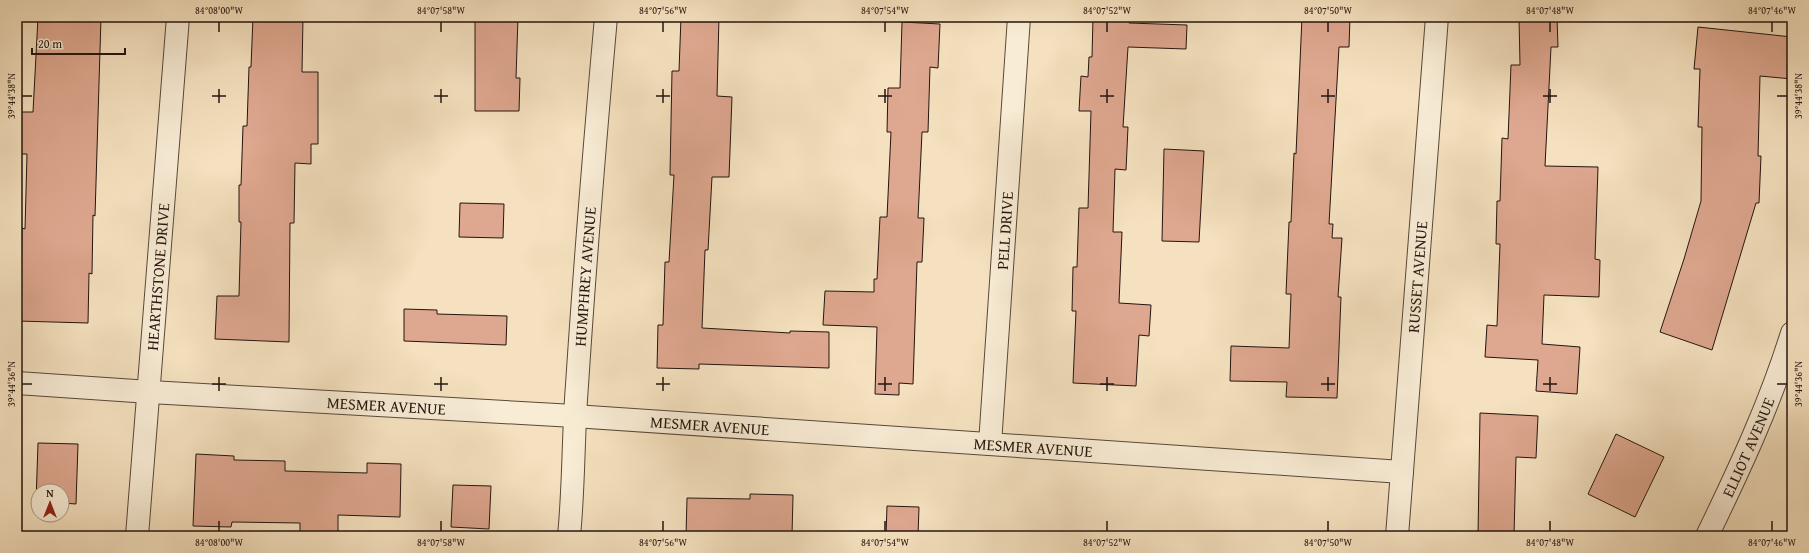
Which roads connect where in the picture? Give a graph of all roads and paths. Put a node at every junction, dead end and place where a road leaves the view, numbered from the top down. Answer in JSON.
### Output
{"nodes":[{"id":1,"x":178,"y":17,"type":"edge"},
{"id":2,"x":606,"y":17,"type":"edge"},
{"id":3,"x":1019,"y":17,"type":"edge"},
{"id":4,"x":1437,"y":17,"type":"edge"},
{"id":5,"x":1792,"y":333,"type":"edge"},
{"id":6,"x":17,"y":383,"type":"edge"},
{"id":7,"x":150,"y":392,"type":"junction"},
{"id":8,"x":574,"y":416,"type":"junction"},
{"id":9,"x":990,"y":444,"type":"junction"},
{"id":10,"x":1402,"y":472,"type":"junction"},
{"id":11,"x":138,"y":536,"type":"edge"},
{"id":12,"x":569,"y":536,"type":"edge"},
{"id":13,"x":1397,"y":536,"type":"edge"},
{"id":14,"x":1707,"y":536,"type":"edge"}],
"edges":[{"from":1,"to":7,"type":"street","name":"HEARTHSTONE DRIVE"},
{"from":2,"to":8,"type":"street","name":"HUMPHREY AVENUE"},
{"from":3,"to":9,"type":"street","name":"PELL DRIVE"},
{"from":4,"to":10,"type":"street","name":"RUSSET AVENUE"},
{"from":5,"to":14,"type":"street","name":"ELLIOT AVENUE"},
{"from":6,"to":7,"type":"street","name":"MESMER AVENUE"},
{"from":7,"to":8,"type":"street","name":"MESMER AVENUE"},
{"from":7,"to":11,"type":"street","name":"HEARTHSTONE DRIVE"},
{"from":8,"to":9,"type":"street","name":"MESMER AVENUE"},
{"from":8,"to":12,"type":"street","name":"HUMPHREY AVENUE"},
{"from":9,"to":10,"type":"street","name":"MESMER AVENUE"},
{"from":10,"to":13,"type":"street","name":"RUSSET AVENUE"}]}
